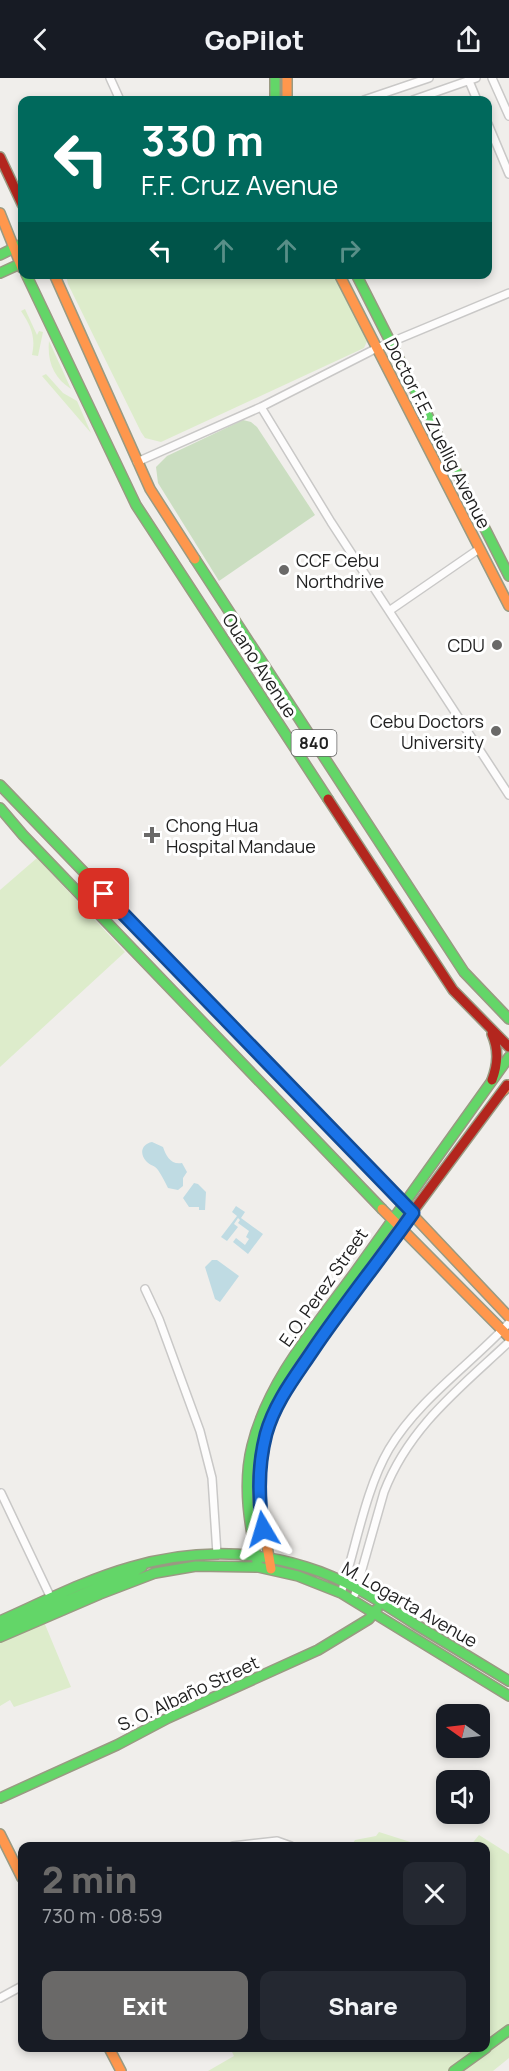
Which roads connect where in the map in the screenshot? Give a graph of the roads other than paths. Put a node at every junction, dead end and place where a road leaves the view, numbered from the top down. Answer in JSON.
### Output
{"nodes":[{"id":1,"x":110,"y":78,"type":"edge"},
{"id":2,"x":274,"y":78,"type":"edge"},
{"id":3,"x":287,"y":78,"type":"edge"},
{"id":4,"x":429,"y":78,"type":"edge"},
{"id":5,"x":492,"y":78,"type":"edge"},
{"id":6,"x":472,"y":79,"type":"edge"},
{"id":7,"x":118,"y":96,"type":"edge"},
{"id":8,"x":275,"y":96,"type":"edge"},
{"id":9,"x":287,"y":96,"type":"edge"},
{"id":10,"x":376,"y":96,"type":"edge"},
{"id":11,"x":424,"y":96,"type":"edge"},
{"id":12,"x":476,"y":96,"type":"edge"},
{"id":13,"x":509,"y":116,"type":"edge"},
{"id":14,"x":492,"y":134,"type":"edge"},
{"id":15,"x":0,"y":157,"type":"edge"},
{"id":16,"x":509,"y":174,"type":"edge"},
{"id":17,"x":18,"y":195,"type":"edge"},
{"id":18,"x":0,"y":216,"type":"edge"},
{"id":19,"x":18,"y":244,"type":"edge"},
{"id":20,"x":18,"y":246,"type":"edge"},
{"id":21,"x":0,"y":255,"type":"edge"},
{"id":22,"x":18,"y":266,"type":"edge"},
{"id":23,"x":0,"y":273,"type":"edge"},
{"id":24,"x":28,"y":279,"type":"edge"},
{"id":25,"x":57,"y":279,"type":"edge"},
{"id":26,"x":342,"y":279,"type":"edge"},
{"id":27,"x":359,"y":279,"type":"edge"},
{"id":28,"x":509,"y":293,"type":"edge"},
{"id":29,"x":391,"y":342,"type":"junction"},
{"id":30,"x":376,"y":348,"type":"junction"},
{"id":31,"x":261,"y":407,"type":"junction"},
{"id":32,"x":137,"y":462,"type":"junction"},
{"id":33,"x":479,"y":549,"type":"junction"},
{"id":34,"x":509,"y":576,"type":"edge"},
{"id":35,"x":509,"y":606,"type":"edge"},
{"id":36,"x":389,"y":610,"type":"junction"},
{"id":37,"x":0,"y":785,"type":"edge"},
{"id":38,"x":509,"y":795,"type":"edge"},
{"id":39,"x":0,"y":808,"type":"edge"},
{"id":40,"x":364,"y":818,"type":"junction"},
{"id":41,"x":349,"y":830,"type":"junction"},
{"id":42,"x":507,"y":1016,"type":"edge"},
{"id":43,"x":483,"y":1021,"type":"junction"},
{"id":44,"x":509,"y":1047,"type":"edge"},
{"id":45,"x":509,"y":1057,"type":"edge"},
{"id":46,"x":492,"y":1080,"type":"junction"},
{"id":47,"x":507,"y":1086,"type":"edge"},
{"id":48,"x":403,"y":1203,"type":"junction"},
{"id":49,"x":413,"y":1213,"type":"junction"},
{"id":50,"x":392,"y":1219,"type":"junction"},
{"id":51,"x":402,"y":1229,"type":"junction"},
{"id":52,"x":145,"y":1289,"type":"dead end"},
{"id":53,"x":509,"y":1317,"type":"edge"},
{"id":54,"x":507,"y":1330,"type":"edge"},
{"id":55,"x":509,"y":1342,"type":"edge"},
{"id":56,"x":297,"y":1353,"type":"junction"},
{"id":57,"x":306,"y":1360,"type":"junction"},
{"id":58,"x":1,"y":1492,"type":"edge"},
{"id":59,"x":217,"y":1554,"type":"junction"},
{"id":60,"x":256,"y":1556,"type":"junction"},
{"id":61,"x":268,"y":1557,"type":"junction"},
{"id":62,"x":152,"y":1562,"type":"junction"},
{"id":63,"x":258,"y":1567,"type":"junction"},
{"id":64,"x":271,"y":1569,"type":"junction"},
{"id":65,"x":154,"y":1573,"type":"junction"},
{"id":66,"x":130,"y":1574,"type":"junction"},
{"id":67,"x":344,"y":1582,"type":"junction"},
{"id":68,"x":356,"y":1589,"type":"junction"},
{"id":69,"x":341,"y":1593,"type":"junction"},
{"id":70,"x":51,"y":1598,"type":"junction"},
{"id":71,"x":353,"y":1600,"type":"junction"},
{"id":72,"x":380,"y":1603,"type":"junction"},
{"id":73,"x":374,"y":1613,"type":"junction"},
{"id":74,"x":0,"y":1621,"type":"edge"},
{"id":75,"x":0,"y":1629,"type":"edge"},
{"id":76,"x":0,"y":1637,"type":"edge"},
{"id":77,"x":509,"y":1682,"type":"edge"},
{"id":78,"x":509,"y":1696,"type":"edge"},
{"id":79,"x":0,"y":1798,"type":"edge"},
{"id":80,"x":0,"y":1834,"type":"edge"},
{"id":81,"x":18,"y":1870,"type":"edge"},
{"id":82,"x":18,"y":1988,"type":"edge"},
{"id":83,"x":0,"y":1998,"type":"edge"},
{"id":84,"x":509,"y":2030,"type":"edge"},
{"id":85,"x":490,"y":2044,"type":"edge"},
{"id":86,"x":111,"y":2052,"type":"edge"},
{"id":87,"x":479,"y":2052,"type":"edge"},
{"id":88,"x":121,"y":2071,"type":"edge"},
{"id":89,"x":454,"y":2071,"type":"edge"}],
"edges":[{"from":1,"to":7,"type":"street"},
{"from":2,"to":8,"type":"main road"},
{"from":3,"to":9,"type":"main road"},
{"from":4,"to":10,"type":"street"},
{"from":5,"to":13,"type":"street"},
{"from":6,"to":11,"type":"street"},
{"from":6,"to":12,"type":"street"},
{"from":14,"to":16,"type":"street"},
{"from":15,"to":17,"type":"main road"},
{"from":18,"to":19,"type":"main road"},
{"from":20,"to":21,"type":"main road"},
{"from":22,"to":23,"type":"main road"},
{"from":24,"to":41,"type":"main road","name":"Ouano Avenue","number":"840"},
{"from":25,"to":32,"type":"main road","name":"Ouano Avenue","number":"840"},
{"from":26,"to":30,"type":"main road","name":"Doctor F.E. Zuellig Avenue"},
{"from":27,"to":29,"type":"main road","name":"Doctor F.E. Zuellig Avenue"},
{"from":28,"to":29,"type":"street"},
{"from":29,"to":30,"type":"street"},
{"from":29,"to":34,"type":"main road","name":"Doctor F.E. Zuellig Avenue"},
{"from":30,"to":31,"type":"street"},
{"from":30,"to":33,"type":"main road","name":"Doctor F.E. Zuellig Avenue"},
{"from":31,"to":32,"type":"street"},
{"from":31,"to":36,"type":"street"},
{"from":32,"to":40,"type":"main road","name":"Ouano Avenue","number":"840"},
{"from":33,"to":35,"type":"main road","name":"Doctor F.E. Zuellig Avenue"},
{"from":33,"to":36,"type":"street"},
{"from":36,"to":38,"type":"street"},
{"from":37,"to":48,"type":"main road"},
{"from":39,"to":50,"type":"main road"},
{"from":40,"to":41,"type":"main road"},
{"from":40,"to":42,"type":"main road","name":"Ouano Avenue","number":"840"},
{"from":41,"to":43,"type":"main road","name":"Ouano Avenue","number":"840"},
{"from":43,"to":44,"type":"main road","name":"Ouano Avenue","number":"840"},
{"from":43,"to":46,"type":"main road"},
{"from":45,"to":46,"type":"main road","name":"E.O. Perez Street"},
{"from":46,"to":48,"type":"main road","name":"E.O. Perez Street"},
{"from":47,"to":49,"type":"main road","name":"E.O. Perez Street"},
{"from":48,"to":49,"type":"main road"},
{"from":48,"to":50,"type":"main road","name":"E.O. Perez Street"},
{"from":49,"to":51,"type":"main road","name":"E.O. Perez Street"},
{"from":49,"to":53,"type":"main road"},
{"from":50,"to":51,"type":"main road"},
{"from":50,"to":56,"type":"main road","name":"E.O. Perez Street"},
{"from":51,"to":54,"type":"main road"},
{"from":51,"to":57,"type":"main road","name":"E.O. Perez Street"},
{"from":52,"to":59,"type":"street"},
{"from":54,"to":67,"type":"street"},
{"from":55,"to":68,"type":"street"},
{"from":56,"to":57,"type":"main road"},
{"from":56,"to":60,"type":"main road","name":"E.O. Perez Street"},
{"from":57,"to":61,"type":"main road","name":"E.O. Perez Street"},
{"from":58,"to":70,"type":"street"},
{"from":59,"to":60,"type":"main road","name":"M. Logarta Avenue"},
{"from":59,"to":62,"type":"main road","name":"M. Logarta Avenue"},
{"from":60,"to":61,"type":"main road","name":"M. Logarta Avenue"},
{"from":60,"to":63,"type":"main road","name":"E.O. Perez Street"},
{"from":61,"to":64,"type":"main road","name":"E.O. Perez Street"},
{"from":61,"to":67,"type":"main road","name":"M. Logarta Avenue"},
{"from":62,"to":66,"type":"main road"},
{"from":62,"to":70,"type":"main road"},
{"from":63,"to":64,"type":"main road","name":"M. Logarta Avenue"},
{"from":63,"to":65,"type":"main road","name":"M. Logarta Avenue"},
{"from":64,"to":69,"type":"main road","name":"M. Logarta Avenue"},
{"from":65,"to":66,"type":"main road"},
{"from":65,"to":76,"type":"main road"},
{"from":66,"to":75,"type":"main road"},
{"from":67,"to":68,"type":"main road","name":"M. Logarta Avenue"},
{"from":67,"to":69,"type":"street"},
{"from":68,"to":71,"type":"street"},
{"from":68,"to":72,"type":"main road","name":"M. Logarta Avenue"},
{"from":69,"to":71,"type":"main road","name":"M. Logarta Avenue"},
{"from":70,"to":74,"type":"main road"},
{"from":71,"to":73,"type":"main road","name":"M. Logarta Avenue"},
{"from":72,"to":73,"type":"main road","name":"S. O. Albaño Street"},
{"from":72,"to":77,"type":"main road","name":"M. Logarta Avenue"},
{"from":73,"to":78,"type":"main road","name":"M. Logarta Avenue"},
{"from":73,"to":79,"type":"main road","name":"S. O. Albaño Street"},
{"from":80,"to":81,"type":"main road"},
{"from":82,"to":83,"type":"street"},
{"from":84,"to":85,"type":"main road"},
{"from":86,"to":88,"type":"main road"},
{"from":87,"to":89,"type":"main road"}]}
